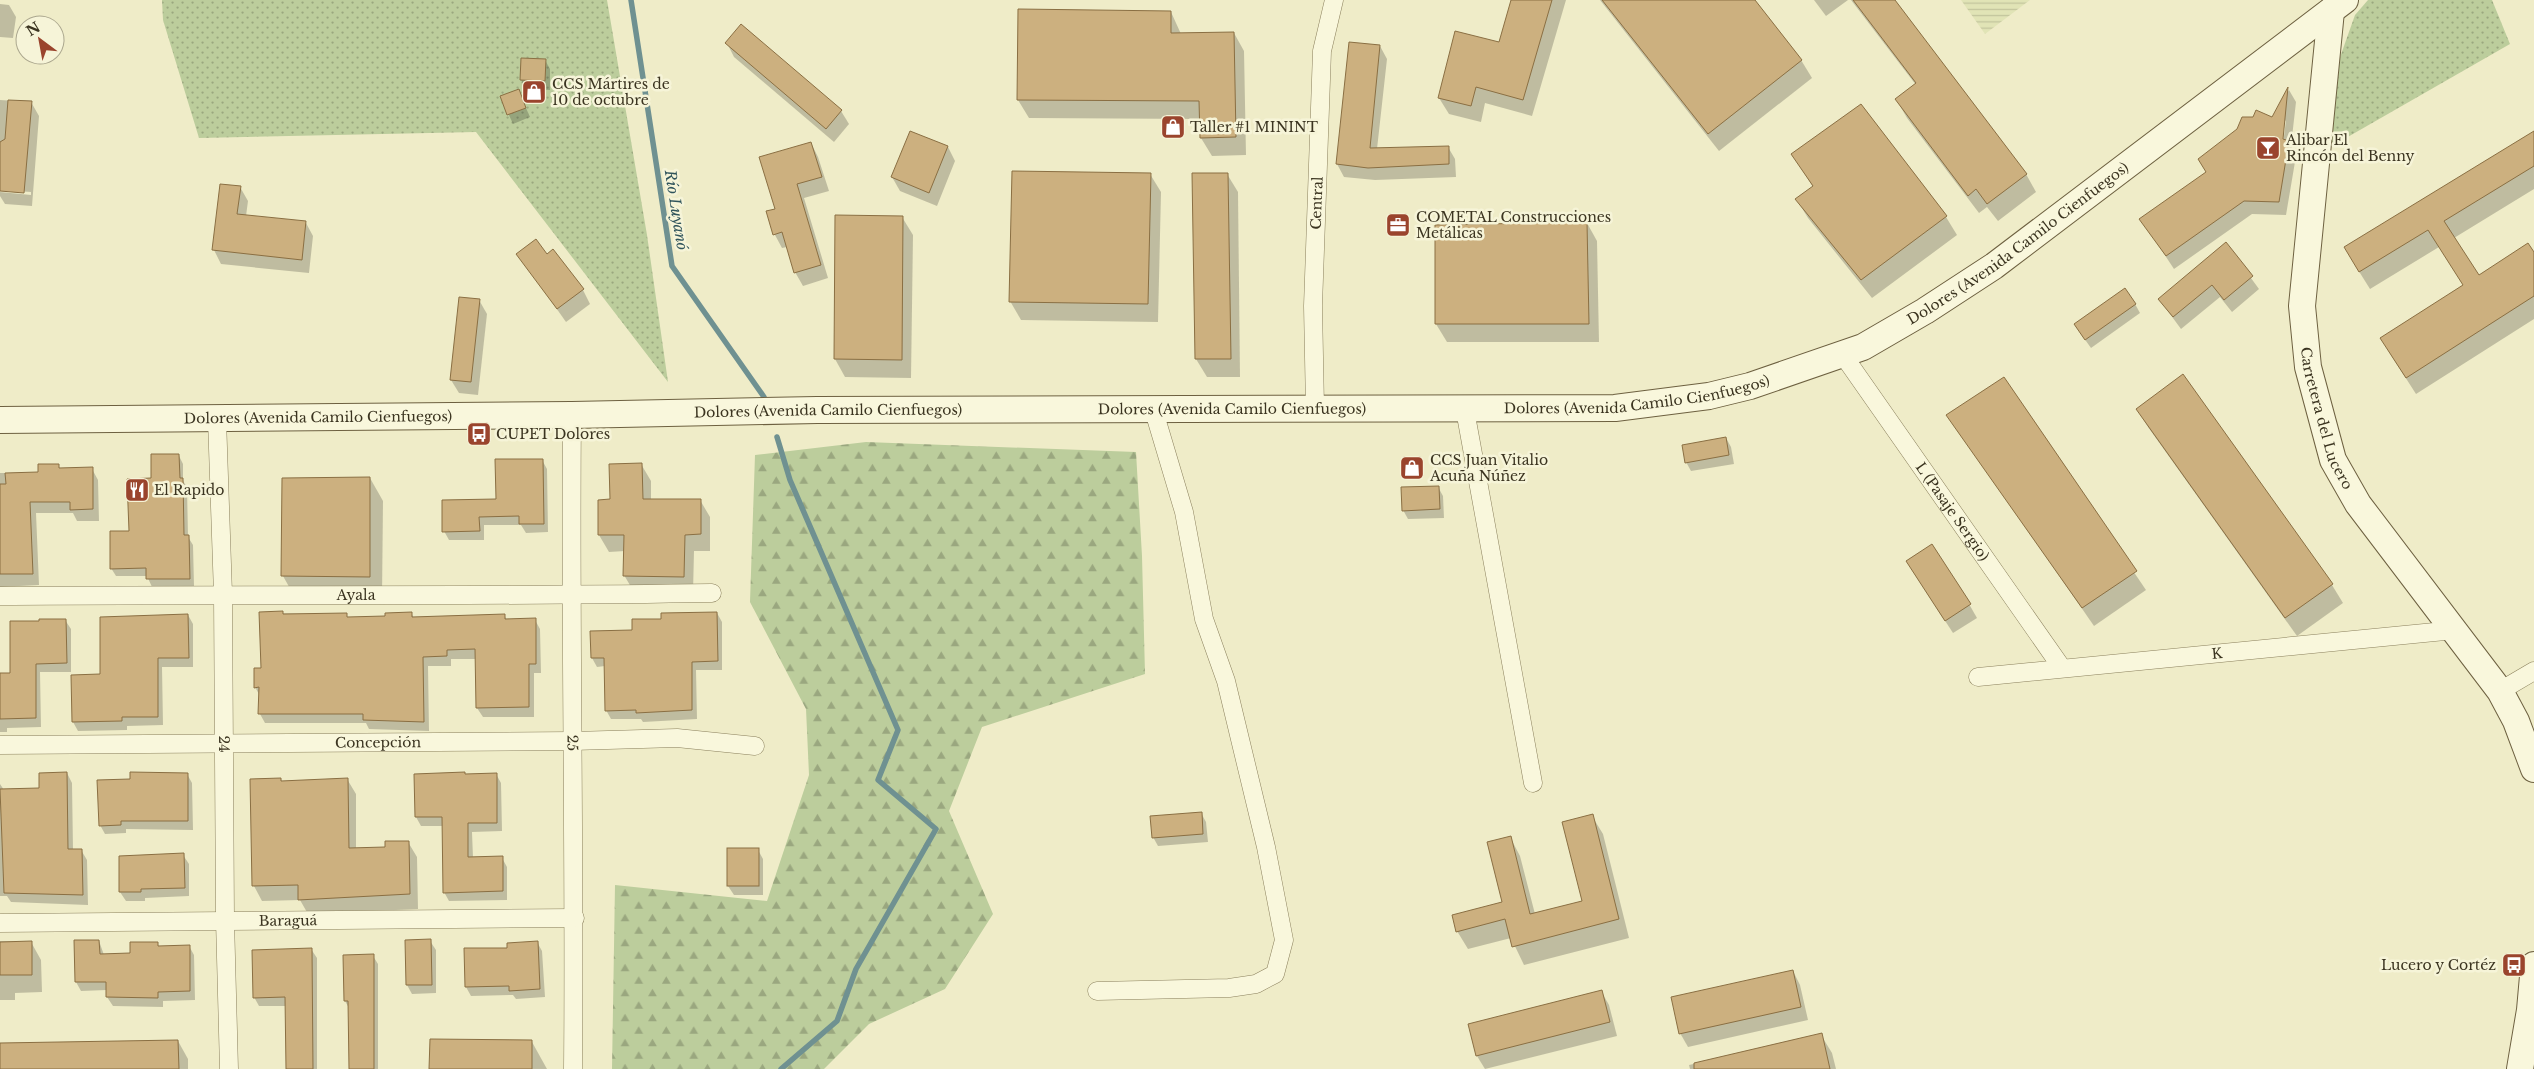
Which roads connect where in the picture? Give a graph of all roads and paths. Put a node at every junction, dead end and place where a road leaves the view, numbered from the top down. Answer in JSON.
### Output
{"nodes":[{"id":1,"x":1334,"y":0,"type":"edge"},
{"id":2,"x":2338,"y":5,"type":"edge"},
{"id":3,"x":1843,"y":355,"type":"junction"},
{"id":4,"x":1153,"y":408,"type":"junction"},
{"id":5,"x":1315,"y":408,"type":"junction"},
{"id":6,"x":1465,"y":410,"type":"junction"},
{"id":7,"x":572,"y":415,"type":"junction"},
{"id":8,"x":217,"y":419,"type":"junction"},
{"id":9,"x":0,"y":420,"type":"edge"},
{"id":10,"x":712,"y":593,"type":"dead end"},
{"id":11,"x":222,"y":594,"type":"junction"},
{"id":12,"x":0,"y":596,"type":"edge"},
{"id":13,"x":570,"y":596,"type":"junction"},
{"id":14,"x":2455,"y":630,"type":"junction"},
{"id":15,"x":2062,"y":668,"type":"junction"},
{"id":16,"x":2534,"y":671,"type":"edge"},
{"id":17,"x":1978,"y":677,"type":"dead end"},
{"id":18,"x":2500,"y":691,"type":"junction"},
{"id":19,"x":2525,"y":720,"type":"edge"},
{"id":20,"x":573,"y":741,"type":"junction"},
{"id":21,"x":223,"y":744,"type":"junction"},
{"id":22,"x":0,"y":745,"type":"edge"},
{"id":23,"x":756,"y":746,"type":"dead end"},
{"id":24,"x":2534,"y":769,"type":"edge"},
{"id":25,"x":1533,"y":783,"type":"dead end"},
{"id":26,"x":575,"y":918,"type":"junction"},
{"id":27,"x":225,"y":920,"type":"junction"},
{"id":28,"x":0,"y":922,"type":"edge"},
{"id":29,"x":2534,"y":965,"type":"edge"},
{"id":30,"x":1098,"y":991,"type":"dead end"},
{"id":31,"x":2532,"y":1010,"type":"edge"},
{"id":32,"x":229,"y":1069,"type":"edge"},
{"id":33,"x":573,"y":1069,"type":"edge"},
{"id":34,"x":2520,"y":1069,"type":"edge"}],
"edges":[{"from":1,"to":5,"type":"street","name":"Central"},
{"from":2,"to":3,"type":"main road","name":"Dolores (Avenida Camilo Cienfuegos)"},
{"from":2,"to":14,"type":"main road","name":"Carretera del Lucero"},
{"from":3,"to":6,"type":"main road","name":"Dolores (Avenida Camilo Cienfuegos)"},
{"from":3,"to":15,"type":"street","name":"L (Pasaje Sergio)"},
{"from":4,"to":5,"type":"main road","name":"Dolores (Avenida Camilo Cienfuegos)"},
{"from":4,"to":7,"type":"main road","name":"Dolores (Avenida Camilo Cienfuegos)"},
{"from":4,"to":30,"type":"street"},
{"from":5,"to":6,"type":"main road","name":"Dolores (Avenida Camilo Cienfuegos)"},
{"from":6,"to":25,"type":"street"},
{"from":7,"to":8,"type":"main road","name":"Dolores (Avenida Camilo Cienfuegos)"},
{"from":7,"to":13,"type":"street","name":"25"},
{"from":8,"to":9,"type":"main road","name":"Dolores (Avenida Camilo Cienfuegos)"},
{"from":8,"to":11,"type":"street","name":"24"},
{"from":10,"to":13,"type":"street","name":"Ayala"},
{"from":11,"to":12,"type":"street","name":"Ayala"},
{"from":11,"to":13,"type":"street","name":"Ayala"},
{"from":11,"to":21,"type":"street","name":"24"},
{"from":13,"to":20,"type":"street","name":"25"},
{"from":14,"to":15,"type":"street","name":"K"},
{"from":14,"to":18,"type":"main road","name":"Carretera del Lucero"},
{"from":15,"to":17,"type":"street","name":"K"},
{"from":16,"to":18,"type":"street"},
{"from":18,"to":19,"type":"main road","name":"Carretera del Lucero"},
{"from":19,"to":24,"type":"main road","name":"Carretera del Lucero"},
{"from":20,"to":21,"type":"street","name":"Concepción"},
{"from":20,"to":23,"type":"street","name":"Concepción"},
{"from":20,"to":26,"type":"street","name":"25"},
{"from":21,"to":22,"type":"street","name":"Concepción"},
{"from":21,"to":27,"type":"street","name":"24"},
{"from":26,"to":27,"type":"street","name":"Baraguá"},
{"from":26,"to":33,"type":"street","name":"25"},
{"from":27,"to":28,"type":"street","name":"Baraguá"},
{"from":27,"to":32,"type":"street","name":"24"},
{"from":29,"to":31,"type":"main road"},
{"from":31,"to":34,"type":"main road"}]}
